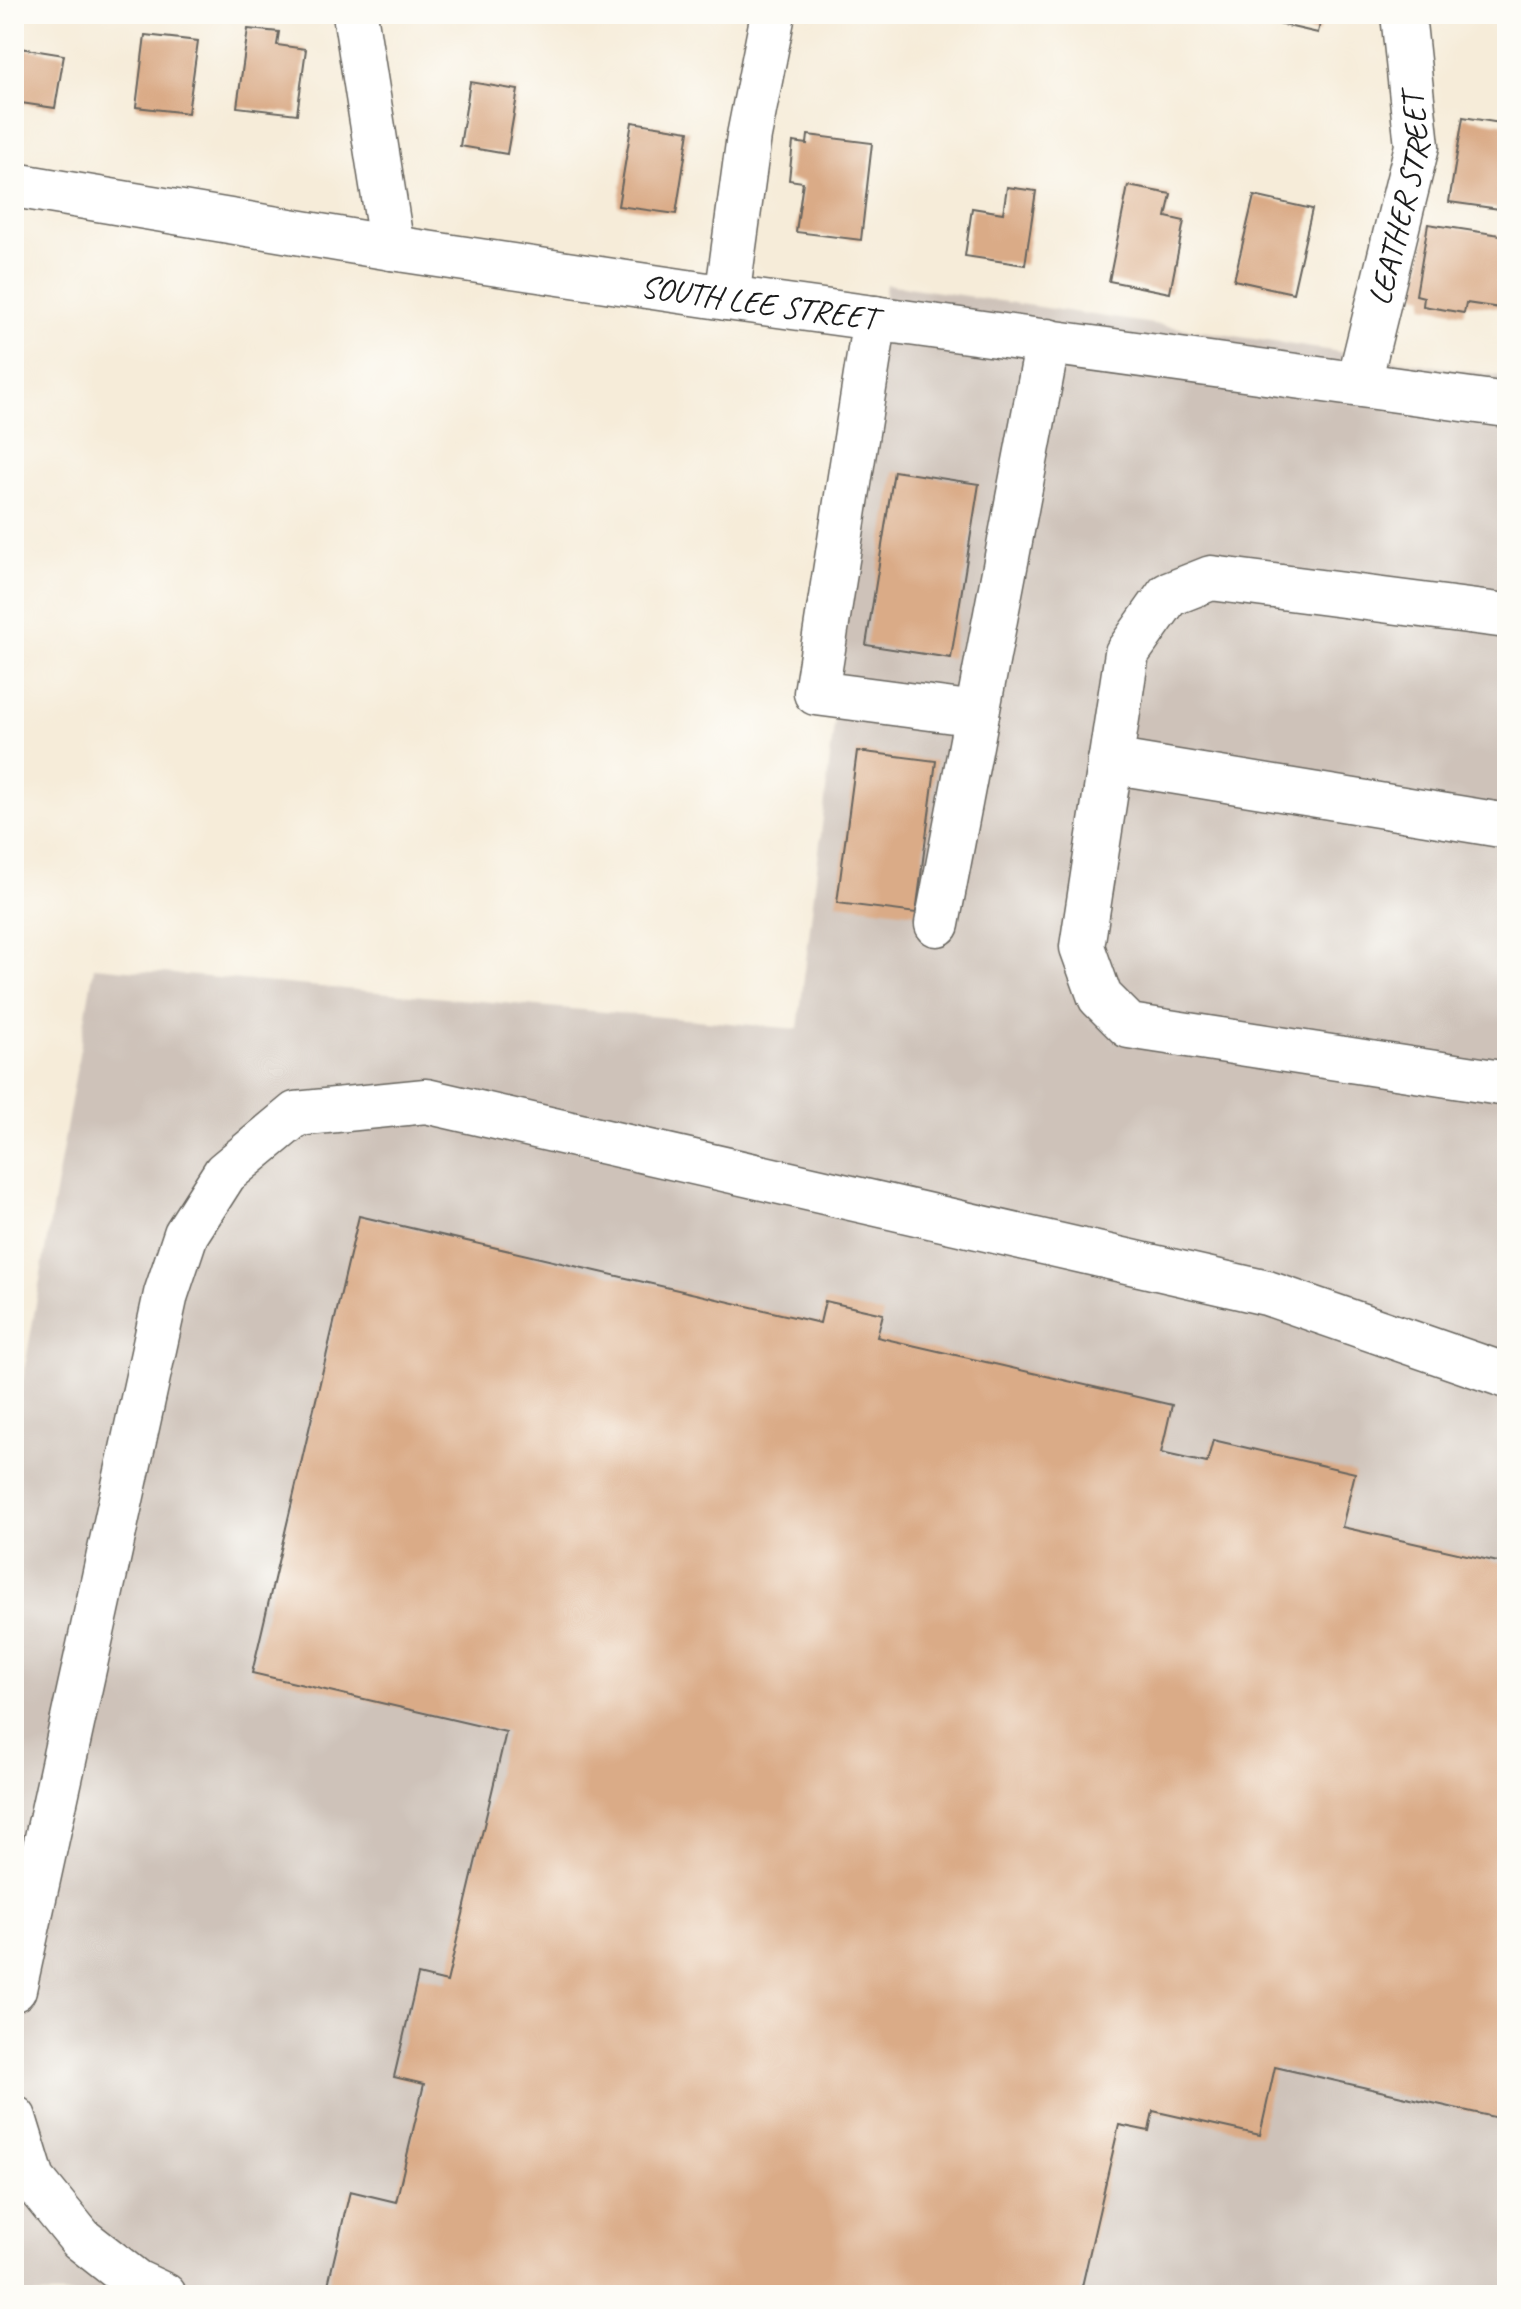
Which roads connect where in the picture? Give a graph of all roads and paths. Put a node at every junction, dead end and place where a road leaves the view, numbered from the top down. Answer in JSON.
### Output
{"nodes":[{"id":1,"x":355,"y":14,"type":"edge"},
{"id":2,"x":773,"y":14,"type":"edge"},
{"id":3,"x":1403,"y":14,"type":"edge"},
{"id":4,"x":14,"y":185,"type":"edge"},
{"id":5,"x":392,"y":248,"type":"junction"},
{"id":6,"x":727,"y":298,"type":"junction"},
{"id":7,"x":875,"y":318,"type":"junction"},
{"id":8,"x":1048,"y":341,"type":"junction"},
{"id":9,"x":1359,"y":382,"type":"junction"},
{"id":10,"x":1507,"y":405,"type":"edge"},
{"id":11,"x":1507,"y":616,"type":"edge"},
{"id":12,"x":977,"y":714,"type":"junction"},
{"id":13,"x":1110,"y":761,"type":"junction"},
{"id":14,"x":1507,"y":826,"type":"edge"},
{"id":15,"x":937,"y":924,"type":"dead end"},
{"id":16,"x":1507,"y":1084,"type":"edge"},
{"id":17,"x":1507,"y":1376,"type":"edge"},
{"id":18,"x":14,"y":1989,"type":"edge"},
{"id":19,"x":14,"y":2118,"type":"edge"},
{"id":20,"x":164,"y":2295,"type":"edge"}],
"edges":[{"from":1,"to":5,"type":"street"},
{"from":2,"to":6,"type":"street"},
{"from":3,"to":9,"type":"street","name":"LEATHER STREET"},
{"from":4,"to":5,"type":"street","name":"SOUTH LEE STREET"},
{"from":5,"to":6,"type":"street","name":"SOUTH LEE STREET"},
{"from":6,"to":7,"type":"street","name":"SOUTH LEE STREET"},
{"from":7,"to":8,"type":"street","name":"SOUTH LEE STREET"},
{"from":7,"to":12,"type":"street"},
{"from":8,"to":9,"type":"street","name":"SOUTH LEE STREET"},
{"from":8,"to":12,"type":"street"},
{"from":9,"to":10,"type":"street","name":"SOUTH LEE STREET"},
{"from":11,"to":13,"type":"street"},
{"from":12,"to":15,"type":"street"},
{"from":13,"to":14,"type":"street"},
{"from":13,"to":16,"type":"street"},
{"from":17,"to":18,"type":"street"},
{"from":19,"to":20,"type":"street"}]}
